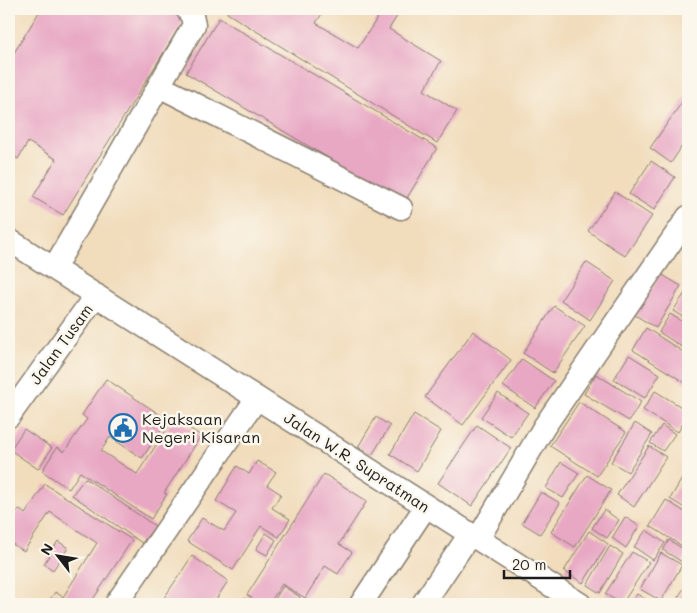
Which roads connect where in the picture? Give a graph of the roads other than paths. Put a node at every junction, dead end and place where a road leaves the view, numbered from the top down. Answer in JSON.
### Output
{"nodes":[{"id":1,"x":187,"y":9,"type":"edge"},
{"id":2,"x":159,"y":86,"type":"junction"},
{"id":3,"x":401,"y":208,"type":"dead end"},
{"id":4,"x":688,"y":217,"type":"edge"},
{"id":5,"x":9,"y":240,"type":"edge"},
{"id":6,"x":54,"y":268,"type":"junction"},
{"id":7,"x":96,"y":295,"type":"junction"},
{"id":8,"x":257,"y":398,"type":"junction"},
{"id":9,"x":9,"y":416,"type":"edge"},
{"id":10,"x":426,"y":506,"type":"junction"},
{"id":11,"x":474,"y":537,"type":"junction"},
{"id":12,"x":116,"y":604,"type":"edge"},
{"id":13,"x":361,"y":604,"type":"edge"},
{"id":14,"x":423,"y":604,"type":"edge"},
{"id":15,"x":580,"y":604,"type":"edge"}],
"edges":[{"from":1,"to":2,"type":"street"},
{"from":2,"to":3,"type":"street"},
{"from":2,"to":6,"type":"street"},
{"from":4,"to":11,"type":"street"},
{"from":5,"to":6,"type":"street","name":"Jalan W.R. Supratman"},
{"from":6,"to":7,"type":"street","name":"Jalan W.R. Supratman"},
{"from":7,"to":8,"type":"street","name":"Jalan W.R. Supratman"},
{"from":7,"to":9,"type":"street","name":"Jalan Tusam"},
{"from":8,"to":10,"type":"street","name":"Jalan W.R. Supratman"},
{"from":8,"to":12,"type":"street"},
{"from":10,"to":11,"type":"street","name":"Jalan W.R. Supratman"},
{"from":10,"to":13,"type":"street"},
{"from":11,"to":14,"type":"street"},
{"from":11,"to":15,"type":"street","name":"Jalan W.R. Supratman"}]}
